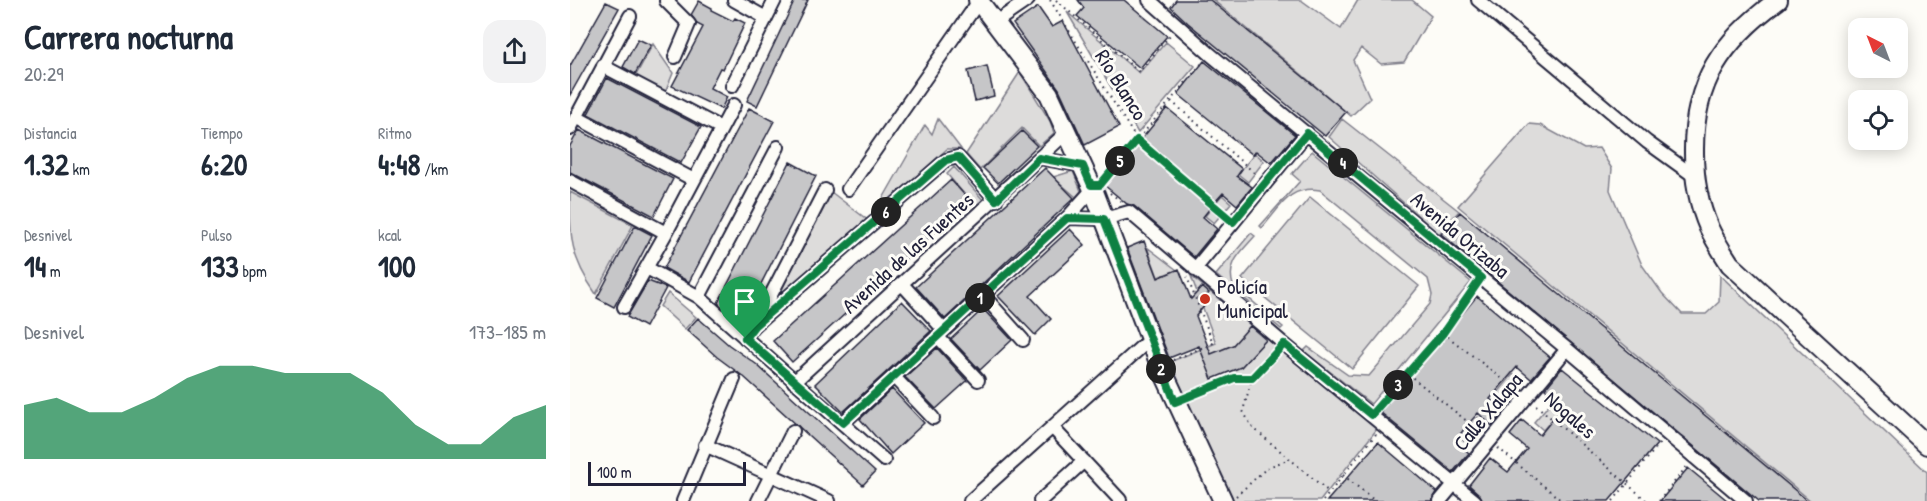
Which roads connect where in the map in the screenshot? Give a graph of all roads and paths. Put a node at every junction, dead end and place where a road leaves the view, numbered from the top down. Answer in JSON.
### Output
{"nodes":[{"id":1,"x":669,"y":0,"type":"edge"},
{"id":2,"x":775,"y":0,"type":"edge"},
{"id":3,"x":1028,"y":0,"type":"edge"},
{"id":4,"x":1050,"y":0,"type":"edge"},
{"id":5,"x":1056,"y":0,"type":"edge"},
{"id":6,"x":1149,"y":0,"type":"edge"},
{"id":7,"x":1478,"y":0,"type":"edge"},
{"id":8,"x":1778,"y":0,"type":"edge"},
{"id":9,"x":740,"y":1,"type":"edge"},
{"id":10,"x":979,"y":1,"type":"edge"},
{"id":11,"x":630,"y":15,"type":"dead end"},
{"id":12,"x":766,"y":18,"type":"junction"},
{"id":13,"x":996,"y":22,"type":"junction"},
{"id":14,"x":1177,"y":26,"type":"junction"},
{"id":15,"x":1210,"y":54,"type":"junction"},
{"id":16,"x":675,"y":57,"type":"dead end"},
{"id":17,"x":603,"y":66,"type":"junction"},
{"id":18,"x":732,"y":86,"type":"dead end"},
{"id":19,"x":1171,"y":101,"type":"junction"},
{"id":20,"x":734,"y":105,"type":"dead end"},
{"id":21,"x":576,"y":117,"type":"junction"},
{"id":22,"x":570,"y":129,"type":"edge"},
{"id":23,"x":722,"y":129,"type":"junction"},
{"id":24,"x":1067,"y":132,"type":"junction"},
{"id":25,"x":1307,"y":133,"type":"junction"},
{"id":26,"x":1137,"y":140,"type":"junction"},
{"id":27,"x":778,"y":147,"type":"dead end"},
{"id":28,"x":1039,"y":158,"type":"junction"},
{"id":29,"x":1083,"y":166,"type":"junction"},
{"id":30,"x":1694,"y":176,"type":"junction"},
{"id":31,"x":694,"y":180,"type":"junction"},
{"id":32,"x":570,"y":181,"type":"edge"},
{"id":33,"x":1266,"y":183,"type":"junction"},
{"id":34,"x":1095,"y":186,"type":"junction"},
{"id":35,"x":825,"y":189,"type":"dead end"},
{"id":36,"x":848,"y":189,"type":"dead end"},
{"id":37,"x":996,"y":200,"type":"junction"},
{"id":38,"x":1129,"y":212,"type":"junction"},
{"id":39,"x":1067,"y":218,"type":"junction"},
{"id":40,"x":1104,"y":219,"type":"junction"},
{"id":41,"x":1233,"y":222,"type":"junction"},
{"id":42,"x":666,"y":233,"type":"junction"},
{"id":43,"x":1180,"y":257,"type":"junction"},
{"id":44,"x":647,"y":268,"type":"junction"},
{"id":45,"x":1194,"y":269,"type":"junction"},
{"id":46,"x":1481,"y":278,"type":"junction"},
{"id":47,"x":902,"y":284,"type":"junction"},
{"id":48,"x":983,"y":295,"type":"junction"},
{"id":49,"x":699,"y":297,"type":"junction"},
{"id":50,"x":624,"y":307,"type":"dead end"},
{"id":51,"x":754,"y":326,"type":"junction"},
{"id":52,"x":941,"y":333,"type":"junction"},
{"id":53,"x":1443,"y":333,"type":"junction"},
{"id":54,"x":745,"y":338,"type":"junction"},
{"id":55,"x":1023,"y":340,"type":"dead end"},
{"id":56,"x":1149,"y":340,"type":"junction"},
{"id":57,"x":1284,"y":344,"type":"junction"},
{"id":58,"x":1567,"y":349,"type":"junction"},
{"id":59,"x":1160,"y":365,"type":"junction"},
{"id":60,"x":1408,"y":374,"type":"junction"},
{"id":61,"x":894,"y":377,"type":"junction"},
{"id":62,"x":1252,"y":378,"type":"junction"},
{"id":63,"x":734,"y":379,"type":"dead end"},
{"id":64,"x":978,"y":380,"type":"dead end"},
{"id":65,"x":794,"y":382,"type":"junction"},
{"id":66,"x":1527,"y":397,"type":"junction"},
{"id":67,"x":1175,"y":402,"type":"junction"},
{"id":68,"x":1371,"y":415,"type":"junction"},
{"id":69,"x":933,"y":418,"type":"dead end"},
{"id":70,"x":843,"y":423,"type":"junction"},
{"id":71,"x":1383,"y":425,"type":"junction"},
{"id":72,"x":1052,"y":427,"type":"junction"},
{"id":73,"x":793,"y":431,"type":"dead end"},
{"id":74,"x":1667,"y":434,"type":"junction"},
{"id":75,"x":1490,"y":440,"type":"junction"},
{"id":76,"x":1927,"y":445,"type":"edge"},
{"id":77,"x":705,"y":446,"type":"junction"},
{"id":78,"x":1695,"y":458,"type":"junction"},
{"id":79,"x":1290,"y":459,"type":"junction"},
{"id":80,"x":884,"y":460,"type":"dead end"},
{"id":81,"x":1084,"y":460,"type":"junction"},
{"id":82,"x":770,"y":474,"type":"junction"},
{"id":83,"x":1342,"y":475,"type":"junction"},
{"id":84,"x":1455,"y":483,"type":"junction"},
{"id":85,"x":1627,"y":484,"type":"junction"},
{"id":86,"x":1329,"y":492,"type":"junction"},
{"id":87,"x":1120,"y":500,"type":"edge"},
{"id":88,"x":684,"y":501,"type":"edge"},
{"id":89,"x":758,"y":501,"type":"edge"},
{"id":90,"x":829,"y":501,"type":"edge"},
{"id":91,"x":970,"y":501,"type":"edge"},
{"id":92,"x":1040,"y":501,"type":"edge"},
{"id":93,"x":1223,"y":501,"type":"edge"},
{"id":94,"x":1231,"y":501,"type":"edge"},
{"id":95,"x":1323,"y":501,"type":"edge"},
{"id":96,"x":1375,"y":501,"type":"edge"},
{"id":97,"x":1440,"y":501,"type":"edge"},
{"id":98,"x":1475,"y":501,"type":"edge"},
{"id":99,"x":1562,"y":501,"type":"edge"},
{"id":100,"x":1613,"y":501,"type":"edge"},
{"id":101,"x":1647,"y":501,"type":"edge"},
{"id":102,"x":1659,"y":501,"type":"edge"},
{"id":103,"x":1746,"y":501,"type":"edge"}],
"edges":[{"from":1,"to":16,"type":"street"},
{"from":2,"to":12,"type":"street"},
{"from":3,"to":13,"type":"street"},
{"from":4,"to":26,"type":"path","name":"Río Blanco"},
{"from":5,"to":14,"type":"path"},
{"from":6,"to":14,"type":"street","name":"Avenida Orizaba"},
{"from":7,"to":30,"type":"street"},
{"from":8,"to":30,"type":"street"},
{"from":9,"to":12,"type":"street"},
{"from":10,"to":13,"type":"street"},
{"from":10,"to":36,"type":"street"},
{"from":11,"to":17,"type":"street"},
{"from":12,"to":18,"type":"street"},
{"from":13,"to":24,"type":"street"},
{"from":14,"to":15,"type":"street","name":"Avenida Orizaba"},
{"from":15,"to":19,"type":"path"},
{"from":15,"to":25,"type":"street","name":"Avenida Orizaba"},
{"from":17,"to":21,"type":"street"},
{"from":17,"to":23,"type":"street"},
{"from":19,"to":26,"type":"path"},
{"from":19,"to":33,"type":"path"},
{"from":20,"to":23,"type":"street"},
{"from":21,"to":22,"type":"street"},
{"from":21,"to":31,"type":"street"},
{"from":23,"to":31,"type":"street"},
{"from":24,"to":28,"type":"street","name":"Avenida de las Fuentes"},
{"from":24,"to":29,"type":"street"},
{"from":25,"to":33,"type":"street"},
{"from":25,"to":46,"type":"street","name":"Avenida Orizaba"},
{"from":26,"to":34,"type":"path"},
{"from":26,"to":41,"type":"path","name":"Río Blanco"},
{"from":27,"to":49,"type":"street"},
{"from":28,"to":29,"type":"street"},
{"from":28,"to":37,"type":"street","name":"Avenida de las Fuentes"},
{"from":29,"to":34,"type":"street"},
{"from":30,"to":76,"type":"street"},
{"from":31,"to":42,"type":"street"},
{"from":32,"to":42,"type":"street"},
{"from":33,"to":41,"type":"street"},
{"from":34,"to":38,"type":"path"},
{"from":34,"to":39,"type":"street"},
{"from":34,"to":40,"type":"street"},
{"from":35,"to":51,"type":"street"},
{"from":37,"to":47,"type":"street","name":"Avenida de las Fuentes"},
{"from":37,"to":51,"type":"street"},
{"from":38,"to":40,"type":"street"},
{"from":38,"to":43,"type":"street"},
{"from":39,"to":40,"type":"street"},
{"from":39,"to":48,"type":"street"},
{"from":40,"to":56,"type":"street"},
{"from":41,"to":45,"type":"street"},
{"from":42,"to":44,"type":"street"},
{"from":43,"to":45,"type":"street"},
{"from":43,"to":59,"type":"path"},
{"from":44,"to":49,"type":"street"},
{"from":44,"to":50,"type":"street"},
{"from":45,"to":57,"type":"street"},
{"from":46,"to":53,"type":"path"},
{"from":46,"to":58,"type":"street","name":"Avenida Orizaba"},
{"from":47,"to":52,"type":"street"},
{"from":47,"to":65,"type":"street","name":"Avenida de las Fuentes"},
{"from":48,"to":52,"type":"street"},
{"from":48,"to":55,"type":"street"},
{"from":49,"to":54,"type":"street"},
{"from":51,"to":54,"type":"street"},
{"from":52,"to":61,"type":"street"},
{"from":52,"to":64,"type":"street"},
{"from":53,"to":60,"type":"path"},
{"from":53,"to":66,"type":"path","name":"Nogales"},
{"from":54,"to":65,"type":"street"},
{"from":56,"to":59,"type":"street"},
{"from":56,"to":72,"type":"street"},
{"from":57,"to":62,"type":"path"},
{"from":57,"to":68,"type":"street"},
{"from":58,"to":66,"type":"street","name":"Calle Xalapa"},
{"from":58,"to":74,"type":"street","name":"Avenida Orizaba"},
{"from":59,"to":67,"type":"street"},
{"from":60,"to":68,"type":"path"},
{"from":60,"to":75,"type":"path"},
{"from":61,"to":69,"type":"street"},
{"from":61,"to":70,"type":"street"},
{"from":62,"to":67,"type":"path"},
{"from":62,"to":79,"type":"path"},
{"from":63,"to":77,"type":"street"},
{"from":65,"to":70,"type":"street"},
{"from":66,"to":75,"type":"street","name":"Calle Xalapa"},
{"from":66,"to":85,"type":"path","name":"Nogales"},
{"from":67,"to":93,"type":"street"},
{"from":68,"to":71,"type":"street"},
{"from":70,"to":80,"type":"street"},
{"from":71,"to":83,"type":"path"},
{"from":71,"to":84,"type":"street"},
{"from":72,"to":81,"type":"street"},
{"from":72,"to":91,"type":"street"},
{"from":73,"to":82,"type":"street"},
{"from":74,"to":78,"type":"street","name":"Avenida Orizaba"},
{"from":74,"to":85,"type":"path"},
{"from":75,"to":84,"type":"street","name":"Calle Xalapa"},
{"from":75,"to":99,"type":"path"},
{"from":77,"to":82,"type":"street"},
{"from":77,"to":88,"type":"street"},
{"from":78,"to":102,"type":"path"},
{"from":78,"to":103,"type":"street","name":"Avenida Orizaba"},
{"from":79,"to":86,"type":"path"},
{"from":79,"to":94,"type":"path"},
{"from":81,"to":87,"type":"street"},
{"from":81,"to":92,"type":"street"},
{"from":82,"to":89,"type":"street"},
{"from":82,"to":90,"type":"street"},
{"from":83,"to":86,"type":"path"},
{"from":83,"to":96,"type":"path"},
{"from":84,"to":97,"type":"street","name":"Calle Xalapa"},
{"from":84,"to":98,"type":"street"},
{"from":85,"to":100,"type":"path"},
{"from":85,"to":101,"type":"path","name":"Nogales"},
{"from":86,"to":95,"type":"path"}]}
